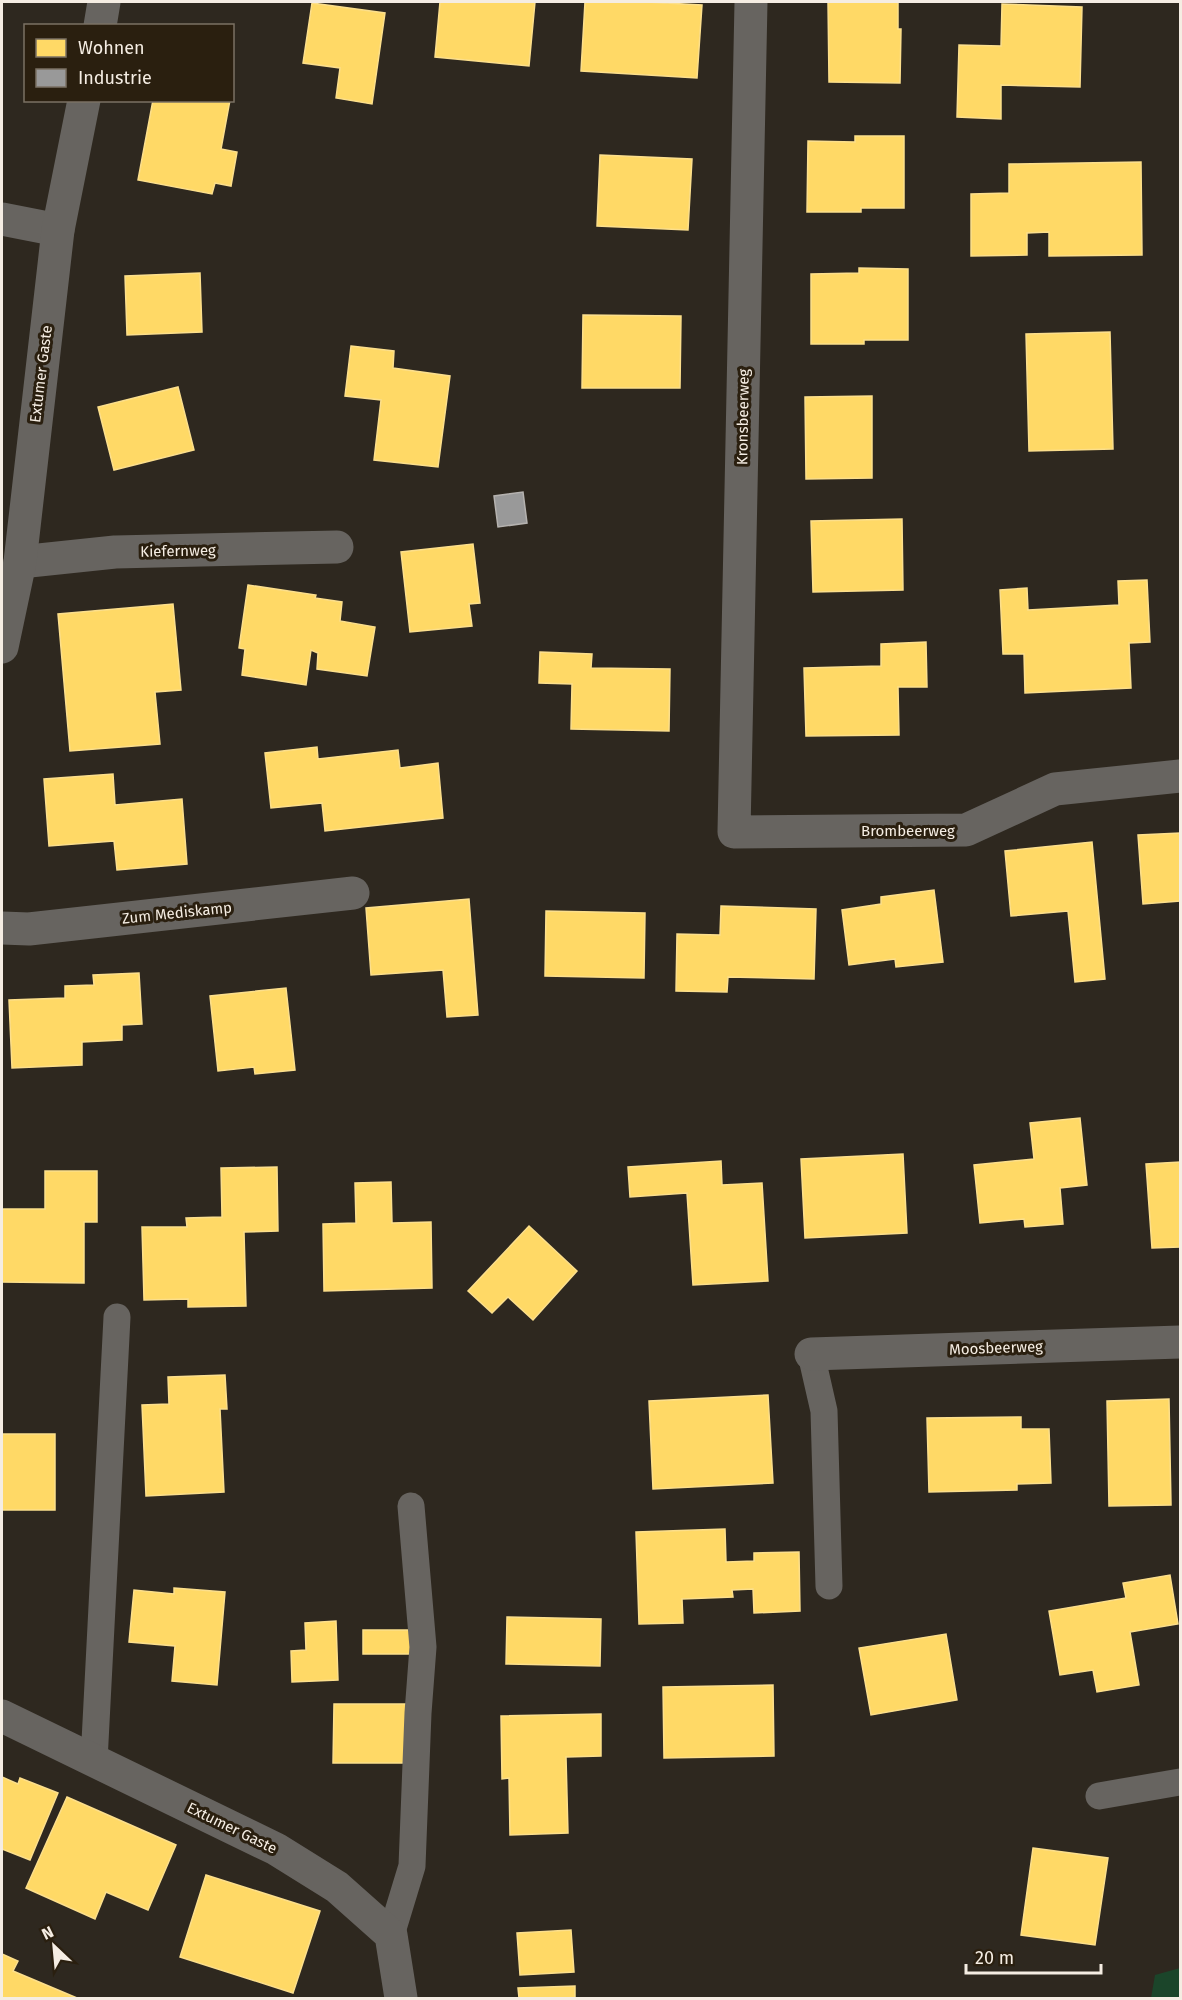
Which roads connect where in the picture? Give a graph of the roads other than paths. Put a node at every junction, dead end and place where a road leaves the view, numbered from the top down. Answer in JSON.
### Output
{"nodes":[{"id":1,"x":105,"y":2,"type":"edge"},
{"id":2,"x":752,"y":2,"type":"edge"},
{"id":3,"x":100,"y":24,"type":"edge"},
{"id":4,"x":84,"y":102,"type":"edge"},
{"id":5,"x":2,"y":219,"type":"edge"},
{"id":6,"x":58,"y":230,"type":"junction"},
{"id":7,"x":338,"y":547,"type":"dead end"},
{"id":8,"x":20,"y":562,"type":"junction"},
{"id":9,"x":2,"y":647,"type":"edge"},
{"id":10,"x":1180,"y":776,"type":"edge"},
{"id":11,"x":734,"y":832,"type":"joint"},
{"id":12,"x":353,"y":894,"type":"dead end"},
{"id":13,"x":2,"y":928,"type":"edge"},
{"id":14,"x":117,"y":1317,"type":"dead end"},
{"id":15,"x":1180,"y":1342,"type":"edge"},
{"id":16,"x":811,"y":1353,"type":"joint"},
{"id":17,"x":411,"y":1506,"type":"dead end"},
{"id":18,"x":829,"y":1586,"type":"dead end"},
{"id":19,"x":2,"y":1716,"type":"edge"},
{"id":20,"x":94,"y":1761,"type":"junction"},
{"id":21,"x":1180,"y":1782,"type":"edge"},
{"id":22,"x":1099,"y":1796,"type":"dead end"},
{"id":23,"x":391,"y":1935,"type":"junction"},
{"id":24,"x":401,"y":1998,"type":"edge"}],
"edges":[{"from":1,"to":3,"type":"street"},
{"from":2,"to":11,"type":"street","name":"Kronsbeerweg"},
{"from":4,"to":6,"type":"street","name":"Extumer Gaste"},
{"from":5,"to":6,"type":"street"},
{"from":6,"to":8,"type":"street","name":"Extumer Gaste"},
{"from":7,"to":8,"type":"street","name":"Kiefernweg"},
{"from":8,"to":9,"type":"street","name":"Extumer Gaste"},
{"from":10,"to":11,"type":"street","name":"Brombeerweg"},
{"from":12,"to":13,"type":"street","name":"Zum Mediskamp"},
{"from":14,"to":20,"type":"lane"},
{"from":15,"to":16,"type":"street","name":"Moosbeerweg"},
{"from":16,"to":18,"type":"lane"},
{"from":17,"to":23,"type":"lane"},
{"from":19,"to":20,"type":"street","name":"Extumer Gaste"},
{"from":20,"to":23,"type":"street","name":"Extumer Gaste"},
{"from":21,"to":22,"type":"lane"},
{"from":23,"to":24,"type":"street"}]}
